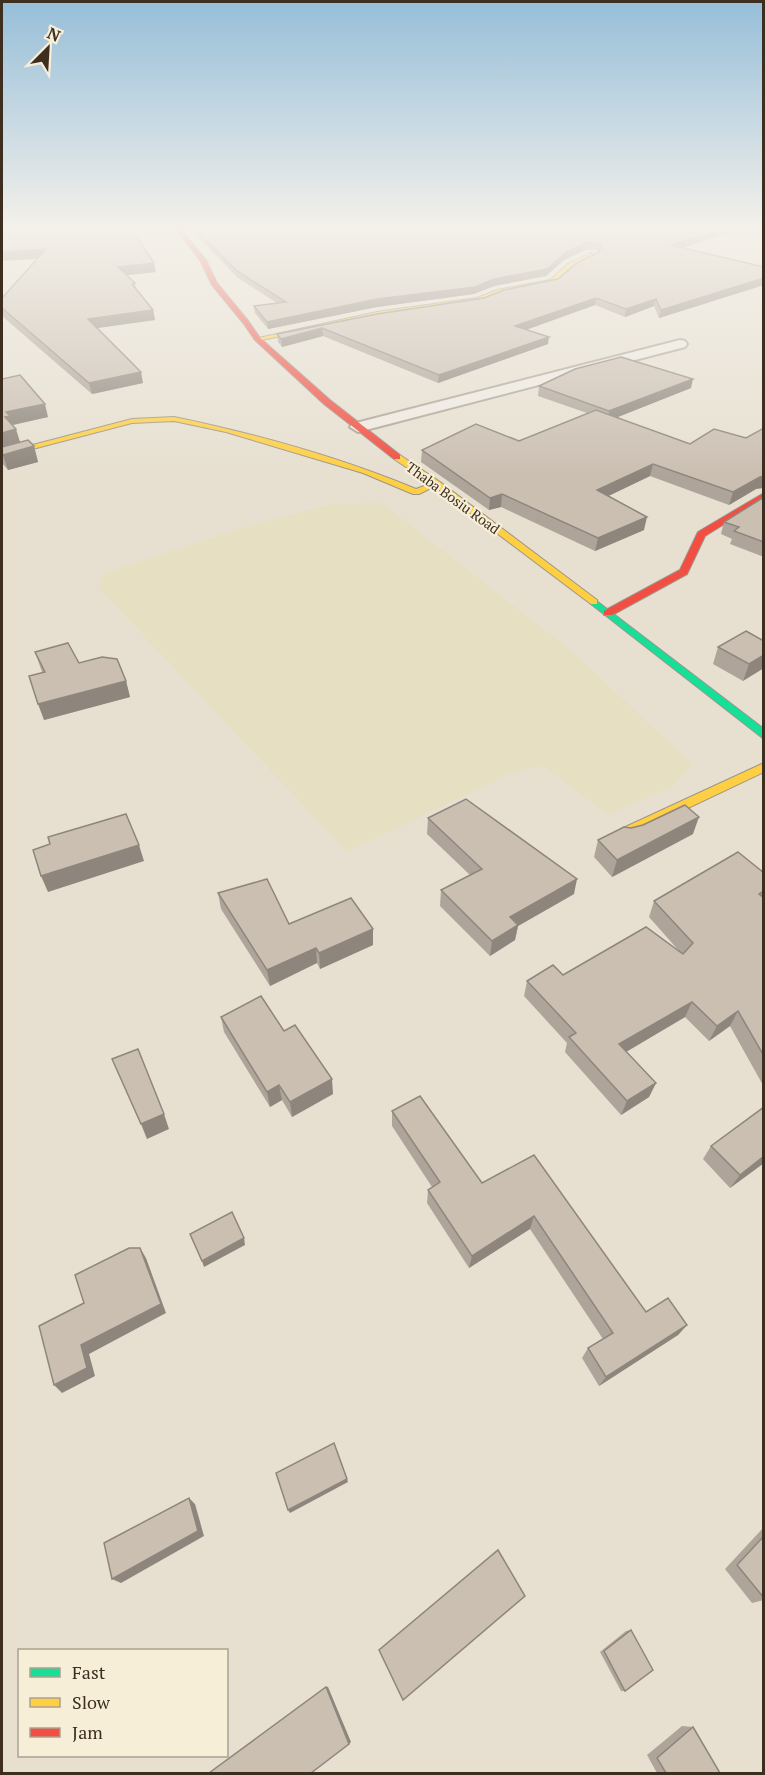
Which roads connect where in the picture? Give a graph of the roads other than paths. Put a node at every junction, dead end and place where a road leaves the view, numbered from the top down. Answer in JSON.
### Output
{"nodes":[{"id":1,"x":236,"y":310,"type":"edge"},
{"id":2,"x":406,"y":310,"type":"edge"},
{"id":3,"x":257,"y":339,"type":"junction"},
{"id":4,"x":680,"y":344,"type":"dead end"},
{"id":5,"x":358,"y":427,"type":"junction"},
{"id":6,"x":2,"y":455,"type":"edge"},
{"id":7,"x":437,"y":484,"type":"junction"},
{"id":8,"x":764,"y":495,"type":"edge"},
{"id":9,"x":608,"y":613,"type":"junction"},
{"id":10,"x":764,"y":735,"type":"edge"},
{"id":11,"x":764,"y":767,"type":"edge"},
{"id":12,"x":626,"y":832,"type":"edge"}],
"edges":[{"from":1,"to":3,"type":"street","name":"Thaba Bosiu Road"},
{"from":2,"to":3,"type":"street"},
{"from":3,"to":5,"type":"street","name":"Thaba Bosiu Road"},
{"from":4,"to":5,"type":"street"},
{"from":5,"to":7,"type":"street","name":"Thaba Bosiu Road"},
{"from":6,"to":7,"type":"street"},
{"from":7,"to":9,"type":"street","name":"Thaba Bosiu Road"},
{"from":8,"to":9,"type":"street"},
{"from":9,"to":10,"type":"street","name":"Thaba Bosiu Road"},
{"from":11,"to":12,"type":"street"}]}
